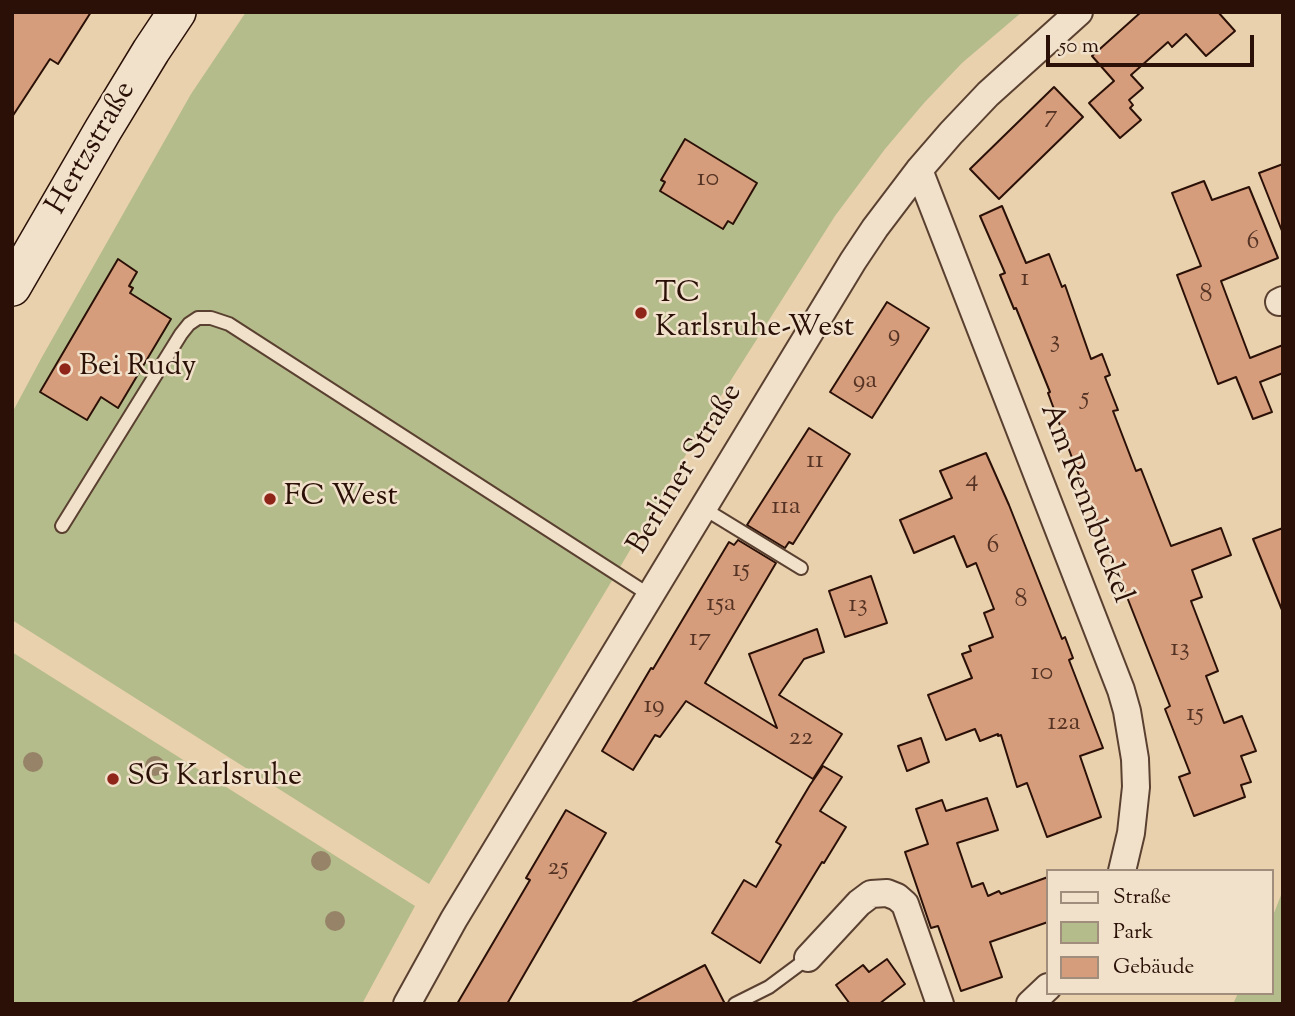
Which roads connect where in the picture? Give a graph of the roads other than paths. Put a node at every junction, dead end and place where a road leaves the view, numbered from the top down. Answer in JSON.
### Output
{"nodes":[{"id":1,"x":177,"y":12,"type":"edge"},
{"id":2,"x":1079,"y":12,"type":"edge"},
{"id":3,"x":919,"y":170,"type":"junction"},
{"id":4,"x":12,"y":287,"type":"edge"},
{"id":5,"x":703,"y":508,"type":"junction"},
{"id":6,"x":62,"y":526,"type":"dead end"},
{"id":7,"x":801,"y":568,"type":"dead end"},
{"id":8,"x":651,"y":596,"type":"junction"},
{"id":9,"x":1122,"y":869,"type":"edge"},
{"id":10,"x":808,"y":958,"type":"joint"},
{"id":11,"x":1046,"y":989,"type":"edge"},
{"id":12,"x":407,"y":1004,"type":"edge"},
{"id":13,"x":735,"y":1004,"type":"edge"},
{"id":14,"x":940,"y":1004,"type":"edge"},
{"id":15,"x":1030,"y":1004,"type":"edge"}],
"edges":[{"from":1,"to":4,"type":"main road","name":"Hertzstraße"},
{"from":2,"to":3,"type":"street","name":"Berliner Straße"},
{"from":3,"to":5,"type":"street","name":"Berliner Straße"},
{"from":3,"to":9,"type":"street","name":"Am Rennbuckel"},
{"from":5,"to":7,"type":"lane"},
{"from":5,"to":8,"type":"street","name":"Berliner Straße"},
{"from":6,"to":8,"type":"lane"},
{"from":8,"to":12,"type":"street","name":"Berliner Straße"},
{"from":10,"to":13,"type":"lane"},
{"from":10,"to":14,"type":"street"},
{"from":11,"to":15,"type":"street"}]}
